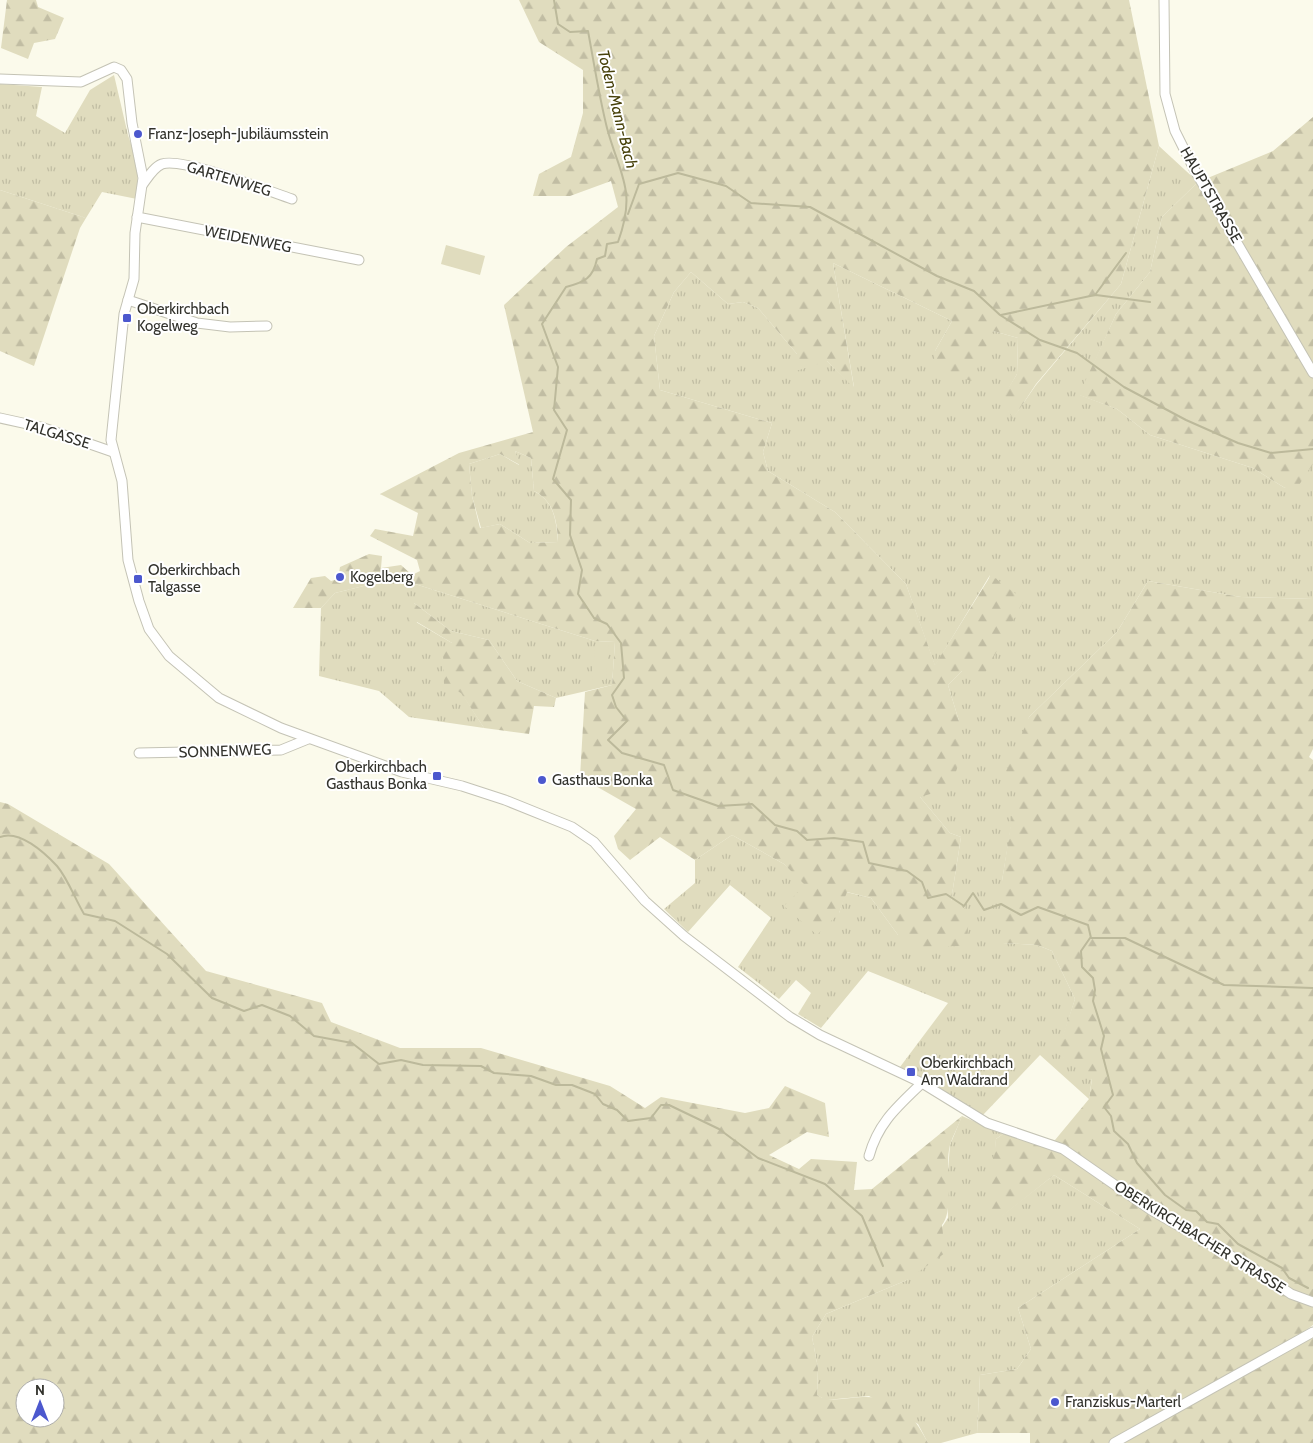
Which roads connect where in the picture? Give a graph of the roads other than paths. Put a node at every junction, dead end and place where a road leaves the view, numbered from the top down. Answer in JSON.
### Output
{"nodes":[{"id":1,"x":1164,"y":0,"type":"edge"},
{"id":2,"x":0,"y":79,"type":"edge"},
{"id":3,"x":143,"y":184,"type":"junction"},
{"id":4,"x":292,"y":199,"type":"dead end"},
{"id":5,"x":137,"y":217,"type":"junction"},
{"id":6,"x":359,"y":260,"type":"dead end"},
{"id":7,"x":128,"y":300,"type":"junction"},
{"id":8,"x":267,"y":326,"type":"dead end"},
{"id":9,"x":1313,"y":373,"type":"edge"},
{"id":10,"x":0,"y":421,"type":"edge"},
{"id":11,"x":113,"y":452,"type":"junction"},
{"id":12,"x":308,"y":739,"type":"junction"},
{"id":13,"x":140,"y":753,"type":"dead end"},
{"id":14,"x":922,"y":1083,"type":"junction"},
{"id":15,"x":869,"y":1156,"type":"dead end"},
{"id":16,"x":1313,"y":1302,"type":"edge"},
{"id":17,"x":1313,"y":1332,"type":"edge"},
{"id":18,"x":1114,"y":1443,"type":"edge"}],
"edges":[{"from":1,"to":9,"type":"street","name":"HAUPTSTRASSE"},
{"from":2,"to":3,"type":"street","name":"OBERKIRCHBACHER STRASSE"},
{"from":3,"to":4,"type":"street","name":"GARTENWEG"},
{"from":3,"to":5,"type":"street","name":"OBERKIRCHBACHER STRASSE"},
{"from":5,"to":6,"type":"street","name":"WEIDENWEG"},
{"from":5,"to":7,"type":"street","name":"OBERKIRCHBACHER STRASSE"},
{"from":7,"to":8,"type":"street"},
{"from":7,"to":11,"type":"street","name":"OBERKIRCHBACHER STRASSE"},
{"from":10,"to":11,"type":"street","name":"TALGASSE"},
{"from":11,"to":12,"type":"street","name":"OBERKIRCHBACHER STRASSE"},
{"from":12,"to":13,"type":"street","name":"SONNENWEG"},
{"from":12,"to":14,"type":"street","name":"OBERKIRCHBACHER STRASSE"},
{"from":14,"to":15,"type":"street"},
{"from":14,"to":16,"type":"street","name":"OBERKIRCHBACHER STRASSE"},
{"from":17,"to":18,"type":"street"}]}
